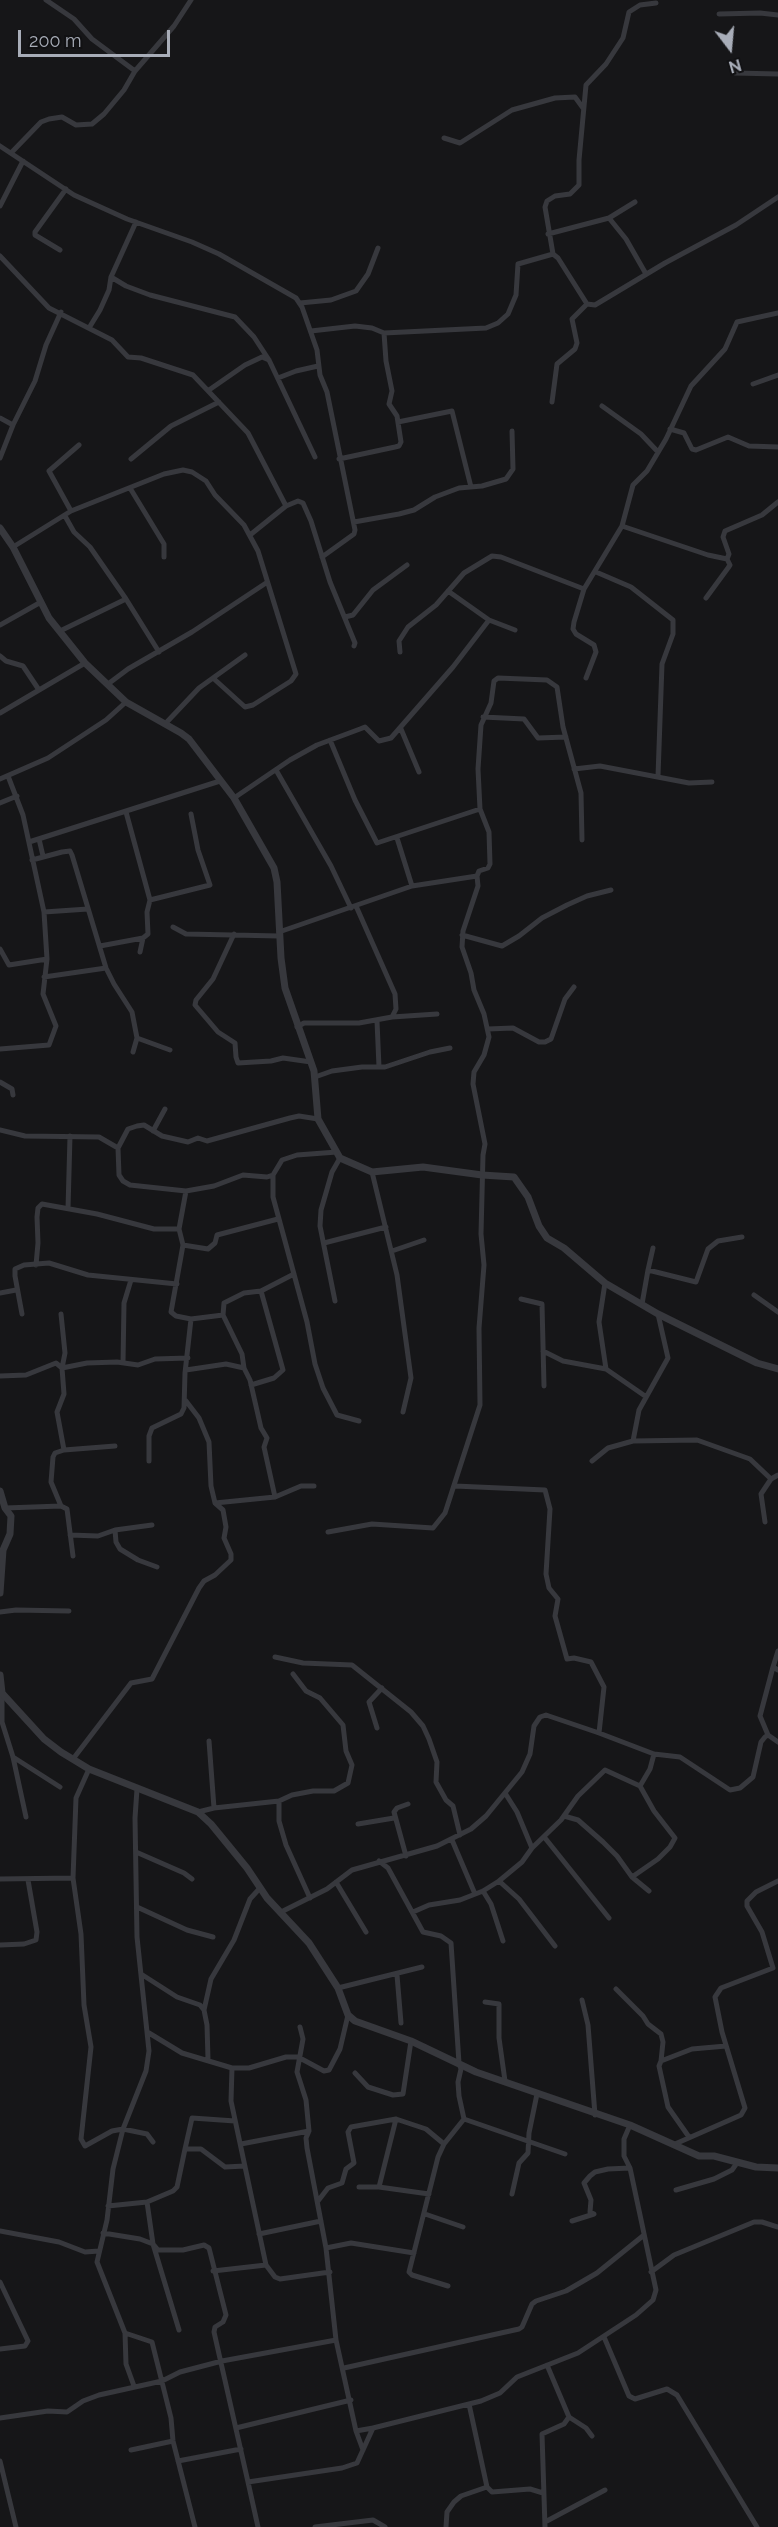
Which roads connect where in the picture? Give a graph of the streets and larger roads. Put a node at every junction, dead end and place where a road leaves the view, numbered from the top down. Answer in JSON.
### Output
{"nodes":[{"id":1,"x":46,"y":0,"type":"edge"},
{"id":2,"x":191,"y":0,"type":"edge"},
{"id":3,"x":656,"y":3,"type":"dead end"},
{"id":4,"x":719,"y":14,"type":"dead end"},
{"id":5,"x":778,"y":15,"type":"edge"},
{"id":6,"x":135,"y":71,"type":"junction"},
{"id":7,"x":735,"y":73,"type":"dead end"},
{"id":8,"x":778,"y":74,"type":"edge"},
{"id":9,"x":583,"y":108,"type":"junction"},
{"id":10,"x":444,"y":138,"type":"dead end"},
{"id":11,"x":0,"y":146,"type":"edge"},
{"id":12,"x":11,"y":153,"type":"junction"},
{"id":13,"x":23,"y":161,"type":"junction"},
{"id":14,"x":66,"y":189,"type":"junction"},
{"id":15,"x":778,"y":197,"type":"edge"},
{"id":16,"x":634,"y":202,"type":"dead end"},
{"id":17,"x":0,"y":206,"type":"edge"},
{"id":18,"x":609,"y":218,"type":"junction"},
{"id":19,"x":136,"y":222,"type":"junction"},
{"id":20,"x":548,"y":234,"type":"junction"},
{"id":21,"x":378,"y":248,"type":"dead end"},
{"id":22,"x":60,"y":250,"type":"dead end"},
{"id":23,"x":553,"y":254,"type":"junction"},
{"id":24,"x":0,"y":256,"type":"edge"},
{"id":25,"x":646,"y":274,"type":"junction"},
{"id":26,"x":111,"y":277,"type":"junction"},
{"id":27,"x":300,"y":303,"type":"junction"},
{"id":28,"x":587,"y":304,"type":"junction"},
{"id":29,"x":62,"y":312,"type":"junction"},
{"id":30,"x":778,"y":313,"type":"edge"},
{"id":31,"x":89,"y":328,"type":"junction"},
{"id":32,"x":311,"y":331,"type":"junction"},
{"id":33,"x":384,"y":333,"type":"junction"},
{"id":34,"x":262,"y":349,"type":"junction"},
{"id":35,"x":262,"y":357,"type":"junction"},
{"id":36,"x":269,"y":360,"type":"junction"},
{"id":37,"x":318,"y":366,"type":"junction"},
{"id":38,"x":778,"y":375,"type":"edge"},
{"id":39,"x":278,"y":378,"type":"junction"},
{"id":40,"x":753,"y":384,"type":"dead end"},
{"id":41,"x":209,"y":390,"type":"junction"},
{"id":42,"x":219,"y":402,"type":"junction"},
{"id":43,"x":552,"y":402,"type":"dead end"},
{"id":44,"x":602,"y":406,"type":"dead end"},
{"id":45,"x":0,"y":418,"type":"edge"},
{"id":46,"x":398,"y":422,"type":"junction"},
{"id":47,"x":13,"y":425,"type":"junction"},
{"id":48,"x":670,"y":429,"type":"junction"},
{"id":49,"x":512,"y":431,"type":"dead end"},
{"id":50,"x":79,"y":445,"type":"dead end"},
{"id":51,"x":778,"y":447,"type":"edge"},
{"id":52,"x":658,"y":452,"type":"junction"},
{"id":53,"x":315,"y":457,"type":"dead end"},
{"id":54,"x":0,"y":458,"type":"edge"},
{"id":55,"x":131,"y":459,"type":"dead end"},
{"id":56,"x":339,"y":459,"type":"junction"},
{"id":57,"x":471,"y":487,"type":"junction"},
{"id":58,"x":130,"y":488,"type":"junction"},
{"id":59,"x":778,"y":502,"type":"edge"},
{"id":60,"x":286,"y":506,"type":"junction"},
{"id":61,"x":71,"y":511,"type":"junction"},
{"id":62,"x":65,"y":516,"type":"junction"},
{"id":63,"x":354,"y":522,"type":"junction"},
{"id":64,"x":622,"y":526,"type":"junction"},
{"id":65,"x":0,"y":528,"type":"edge"},
{"id":66,"x":250,"y":535,"type":"junction"},
{"id":67,"x":13,"y":547,"type":"junction"},
{"id":68,"x":164,"y":556,"type":"dead end"},
{"id":69,"x":322,"y":557,"type":"junction"},
{"id":70,"x":727,"y":559,"type":"junction"},
{"id":71,"x":407,"y":565,"type":"dead end"},
{"id":72,"x":596,"y":572,"type":"junction"},
{"id":73,"x":266,"y":583,"type":"junction"},
{"id":74,"x":584,"y":589,"type":"junction"},
{"id":75,"x":448,"y":591,"type":"junction"},
{"id":76,"x":706,"y":598,"type":"dead end"},
{"id":77,"x":126,"y":599,"type":"junction"},
{"id":78,"x":41,"y":602,"type":"junction"},
{"id":79,"x":345,"y":617,"type":"junction"},
{"id":80,"x":489,"y":620,"type":"junction"},
{"id":81,"x":0,"y":625,"type":"edge"},
{"id":82,"x":515,"y":630,"type":"dead end"},
{"id":83,"x":60,"y":631,"type":"junction"},
{"id":84,"x":354,"y":646,"type":"dead end"},
{"id":85,"x":159,"y":652,"type":"junction"},
{"id":86,"x":400,"y":652,"type":"dead end"},
{"id":87,"x":244,"y":655,"type":"dead end"},
{"id":88,"x":0,"y":656,"type":"edge"},
{"id":89,"x":85,"y":663,"type":"junction"},
{"id":90,"x":213,"y":678,"type":"junction"},
{"id":91,"x":586,"y":678,"type":"dead end"},
{"id":92,"x":108,"y":684,"type":"junction"},
{"id":93,"x":39,"y":690,"type":"junction"},
{"id":94,"x":126,"y":702,"type":"junction"},
{"id":95,"x":0,"y":713,"type":"edge"},
{"id":96,"x":483,"y":717,"type":"junction"},
{"id":97,"x":165,"y":724,"type":"junction"},
{"id":98,"x":401,"y":729,"type":"junction"},
{"id":99,"x":566,"y":737,"type":"junction"},
{"id":100,"x":330,"y":740,"type":"junction"},
{"id":101,"x":574,"y":769,"type":"junction"},
{"id":102,"x":276,"y":770,"type":"junction"},
{"id":103,"x":419,"y":772,"type":"dead end"},
{"id":104,"x":8,"y":776,"type":"junction"},
{"id":105,"x":658,"y":776,"type":"junction"},
{"id":106,"x":0,"y":779,"type":"edge"},
{"id":107,"x":220,"y":781,"type":"junction"},
{"id":108,"x":712,"y":782,"type":"dead end"},
{"id":109,"x":17,"y":796,"type":"junction"},
{"id":110,"x":234,"y":798,"type":"junction"},
{"id":111,"x":0,"y":803,"type":"edge"},
{"id":112,"x":480,"y":809,"type":"junction"},
{"id":113,"x":126,"y":812,"type":"junction"},
{"id":114,"x":191,"y":814,"type":"dead end"},
{"id":115,"x":397,"y":838,"type":"junction"},
{"id":116,"x":39,"y":839,"type":"junction"},
{"id":117,"x":582,"y":840,"type":"dead end"},
{"id":118,"x":29,"y":842,"type":"junction"},
{"id":119,"x":43,"y":855,"type":"junction"},
{"id":120,"x":32,"y":860,"type":"junction"},
{"id":121,"x":477,"y":876,"type":"junction"},
{"id":122,"x":412,"y":886,"type":"junction"},
{"id":123,"x":611,"y":890,"type":"dead end"},
{"id":124,"x":150,"y":900,"type":"junction"},
{"id":125,"x":353,"y":907,"type":"junction"},
{"id":126,"x":88,"y":909,"type":"junction"},
{"id":127,"x":44,"y":912,"type":"junction"},
{"id":128,"x":173,"y":927,"type":"dead end"},
{"id":129,"x":234,"y":934,"type":"junction"},
{"id":130,"x":279,"y":934,"type":"junction"},
{"id":131,"x":462,"y":936,"type":"junction"},
{"id":132,"x":143,"y":938,"type":"junction"},
{"id":133,"x":100,"y":946,"type":"junction"},
{"id":134,"x":0,"y":949,"type":"edge"},
{"id":135,"x":140,"y":952,"type":"dead end"},
{"id":136,"x":47,"y":959,"type":"junction"},
{"id":137,"x":106,"y":968,"type":"junction"},
{"id":138,"x":44,"y":977,"type":"junction"},
{"id":139,"x":574,"y":987,"type":"dead end"},
{"id":140,"x":437,"y":1014,"type":"dead end"},
{"id":141,"x":392,"y":1017,"type":"junction"},
{"id":142,"x":376,"y":1021,"type":"junction"},
{"id":143,"x":297,"y":1027,"type":"junction"},
{"id":144,"x":488,"y":1029,"type":"junction"},
{"id":145,"x":137,"y":1038,"type":"junction"},
{"id":146,"x":450,"y":1048,"type":"dead end"},
{"id":147,"x":0,"y":1049,"type":"edge"},
{"id":148,"x":171,"y":1050,"type":"dead end"},
{"id":149,"x":133,"y":1052,"type":"dead end"},
{"id":150,"x":311,"y":1062,"type":"junction"},
{"id":151,"x":379,"y":1067,"type":"junction"},
{"id":152,"x":315,"y":1077,"type":"junction"},
{"id":153,"x":0,"y":1082,"type":"edge"},
{"id":154,"x":13,"y":1095,"type":"dead end"},
{"id":155,"x":165,"y":1109,"type":"dead end"},
{"id":156,"x":318,"y":1119,"type":"junction"},
{"id":157,"x":0,"y":1131,"type":"edge"},
{"id":158,"x":153,"y":1131,"type":"junction"},
{"id":159,"x":70,"y":1136,"type":"junction"},
{"id":160,"x":118,"y":1148,"type":"junction"},
{"id":161,"x":339,"y":1155,"type":"junction"},
{"id":162,"x":372,"y":1172,"type":"junction"},
{"id":163,"x":273,"y":1175,"type":"junction"},
{"id":164,"x":482,"y":1176,"type":"junction"},
{"id":165,"x":186,"y":1191,"type":"junction"},
{"id":166,"x":68,"y":1209,"type":"junction"},
{"id":167,"x":278,"y":1218,"type":"junction"},
{"id":168,"x":386,"y":1227,"type":"junction"},
{"id":169,"x":179,"y":1229,"type":"junction"},
{"id":170,"x":742,"y":1237,"type":"dead end"},
{"id":171,"x":424,"y":1240,"type":"dead end"},
{"id":172,"x":324,"y":1243,"type":"junction"},
{"id":173,"x":183,"y":1245,"type":"junction"},
{"id":174,"x":653,"y":1248,"type":"dead end"},
{"id":175,"x":392,"y":1251,"type":"junction"},
{"id":176,"x":36,"y":1265,"type":"junction"},
{"id":177,"x":648,"y":1270,"type":"junction"},
{"id":178,"x":294,"y":1274,"type":"junction"},
{"id":179,"x":131,"y":1280,"type":"junction"},
{"id":180,"x":605,"y":1283,"type":"junction"},
{"id":181,"x":177,"y":1284,"type":"junction"},
{"id":182,"x":16,"y":1290,"type":"junction"},
{"id":183,"x":261,"y":1291,"type":"junction"},
{"id":184,"x":0,"y":1293,"type":"edge"},
{"id":185,"x":754,"y":1295,"type":"dead end"},
{"id":186,"x":521,"y":1299,"type":"dead end"},
{"id":187,"x":335,"y":1301,"type":"dead end"},
{"id":188,"x":642,"y":1304,"type":"junction"},
{"id":189,"x":778,"y":1312,"type":"edge"},
{"id":190,"x":22,"y":1314,"type":"dead end"},
{"id":191,"x":61,"y":1314,"type":"dead end"},
{"id":192,"x":658,"y":1314,"type":"junction"},
{"id":193,"x":223,"y":1315,"type":"junction"},
{"id":194,"x":191,"y":1319,"type":"junction"},
{"id":195,"x":543,"y":1351,"type":"junction"},
{"id":196,"x":188,"y":1358,"type":"junction"},
{"id":197,"x":123,"y":1363,"type":"junction"},
{"id":198,"x":62,"y":1368,"type":"junction"},
{"id":199,"x":244,"y":1368,"type":"junction"},
{"id":200,"x":606,"y":1369,"type":"junction"},
{"id":201,"x":186,"y":1370,"type":"junction"},
{"id":202,"x":778,"y":1370,"type":"edge"},
{"id":203,"x":0,"y":1376,"type":"edge"},
{"id":204,"x":251,"y":1385,"type":"junction"},
{"id":205,"x":544,"y":1386,"type":"dead end"},
{"id":206,"x":645,"y":1396,"type":"junction"},
{"id":207,"x":186,"y":1401,"type":"junction"},
{"id":208,"x":403,"y":1412,"type":"dead end"},
{"id":209,"x":359,"y":1421,"type":"dead end"},
{"id":210,"x":633,"y":1441,"type":"junction"},
{"id":211,"x":115,"y":1446,"type":"dead end"},
{"id":212,"x":64,"y":1450,"type":"junction"},
{"id":213,"x":149,"y":1461,"type":"dead end"},
{"id":214,"x":592,"y":1461,"type":"dead end"},
{"id":215,"x":778,"y":1475,"type":"edge"},
{"id":216,"x":771,"y":1479,"type":"junction"},
{"id":217,"x":314,"y":1486,"type":"dead end"},
{"id":218,"x":455,"y":1486,"type":"junction"},
{"id":219,"x":0,"y":1491,"type":"edge"},
{"id":220,"x":274,"y":1497,"type":"junction"},
{"id":221,"x":215,"y":1503,"type":"junction"},
{"id":222,"x":62,"y":1506,"type":"junction"},
{"id":223,"x":5,"y":1508,"type":"junction"},
{"id":224,"x":765,"y":1522,"type":"dead end"},
{"id":225,"x":152,"y":1525,"type":"dead end"},
{"id":226,"x":116,"y":1530,"type":"junction"},
{"id":227,"x":328,"y":1532,"type":"dead end"},
{"id":228,"x":70,"y":1535,"type":"junction"},
{"id":229,"x":73,"y":1556,"type":"dead end"},
{"id":230,"x":158,"y":1567,"type":"dead end"},
{"id":231,"x":0,"y":1593,"type":"edge"},
{"id":232,"x":69,"y":1611,"type":"dead end"},
{"id":233,"x":0,"y":1612,"type":"edge"},
{"id":234,"x":778,"y":1651,"type":"edge"},
{"id":235,"x":275,"y":1657,"type":"dead end"},
{"id":236,"x":776,"y":1669,"type":"edge"},
{"id":237,"x":293,"y":1674,"type":"dead end"},
{"id":238,"x":0,"y":1675,"type":"edge"},
{"id":239,"x":382,"y":1688,"type":"junction"},
{"id":240,"x":1,"y":1693,"type":"edge"},
{"id":241,"x":377,"y":1728,"type":"dead end"},
{"id":242,"x":599,"y":1733,"type":"junction"},
{"id":243,"x":768,"y":1735,"type":"junction"},
{"id":244,"x":777,"y":1740,"type":"edge"},
{"id":245,"x":209,"y":1741,"type":"dead end"},
{"id":246,"x":654,"y":1754,"type":"junction"},
{"id":247,"x":13,"y":1756,"type":"junction"},
{"id":248,"x":73,"y":1759,"type":"junction"},
{"id":249,"x":89,"y":1769,"type":"junction"},
{"id":250,"x":640,"y":1786,"type":"junction"},
{"id":251,"x":60,"y":1787,"type":"dead end"},
{"id":252,"x":137,"y":1789,"type":"junction"},
{"id":253,"x":505,"y":1793,"type":"junction"},
{"id":254,"x":279,"y":1801,"type":"junction"},
{"id":255,"x":408,"y":1804,"type":"dead end"},
{"id":256,"x":214,"y":1808,"type":"junction"},
{"id":257,"x":198,"y":1812,"type":"junction"},
{"id":258,"x":564,"y":1816,"type":"junction"},
{"id":259,"x":26,"y":1817,"type":"dead end"},
{"id":260,"x":394,"y":1818,"type":"junction"},
{"id":261,"x":358,"y":1824,"type":"dead end"},
{"id":262,"x":460,"y":1835,"type":"junction"},
{"id":263,"x":545,"y":1838,"type":"junction"},
{"id":264,"x":452,"y":1840,"type":"junction"},
{"id":265,"x":532,"y":1848,"type":"junction"},
{"id":266,"x":136,"y":1852,"type":"junction"},
{"id":267,"x":406,"y":1856,"type":"junction"},
{"id":268,"x":379,"y":1861,"type":"junction"},
{"id":269,"x":632,"y":1877,"type":"junction"},
{"id":270,"x":73,"y":1878,"type":"junction"},
{"id":271,"x":0,"y":1879,"type":"edge"},
{"id":272,"x":192,"y":1879,"type":"dead end"},
{"id":273,"x":28,"y":1880,"type":"junction"},
{"id":274,"x":499,"y":1881,"type":"junction"},
{"id":275,"x":778,"y":1881,"type":"edge"},
{"id":276,"x":336,"y":1882,"type":"junction"},
{"id":277,"x":260,"y":1888,"type":"junction"},
{"id":278,"x":483,"y":1890,"type":"junction"},
{"id":279,"x":649,"y":1891,"type":"dead end"},
{"id":280,"x":475,"y":1894,"type":"junction"},
{"id":281,"x":310,"y":1898,"type":"junction"},
{"id":282,"x":137,"y":1907,"type":"junction"},
{"id":283,"x":281,"y":1912,"type":"junction"},
{"id":284,"x":413,"y":1912,"type":"junction"},
{"id":285,"x":609,"y":1918,"type":"dead end"},
{"id":286,"x":366,"y":1932,"type":"dead end"},
{"id":287,"x":213,"y":1937,"type":"dead end"},
{"id":288,"x":503,"y":1941,"type":"dead end"},
{"id":289,"x":0,"y":1946,"type":"edge"},
{"id":290,"x":555,"y":1946,"type":"dead end"},
{"id":291,"x":422,"y":1967,"type":"dead end"},
{"id":292,"x":141,"y":1974,"type":"junction"},
{"id":293,"x":397,"y":1974,"type":"junction"},
{"id":294,"x":338,"y":1988,"type":"junction"},
{"id":295,"x":616,"y":1989,"type":"dead end"},
{"id":296,"x":582,"y":2000,"type":"dead end"},
{"id":297,"x":484,"y":2002,"type":"dead end"},
{"id":298,"x":204,"y":2010,"type":"junction"},
{"id":299,"x":348,"y":2016,"type":"junction"},
{"id":300,"x":401,"y":2023,"type":"dead end"},
{"id":301,"x":300,"y":2026,"type":"dead end"},
{"id":302,"x":149,"y":2033,"type":"junction"},
{"id":303,"x":411,"y":2041,"type":"junction"},
{"id":304,"x":726,"y":2046,"type":"junction"},
{"id":305,"x":298,"y":2057,"type":"junction"},
{"id":306,"x":208,"y":2059,"type":"junction"},
{"id":307,"x":661,"y":2061,"type":"junction"},
{"id":308,"x":459,"y":2062,"type":"junction"},
{"id":309,"x":232,"y":2068,"type":"junction"},
{"id":310,"x":355,"y":2073,"type":"dead end"},
{"id":311,"x":505,"y":2081,"type":"junction"},
{"id":312,"x":537,"y":2094,"type":"junction"},
{"id":313,"x":595,"y":2115,"type":"junction"},
{"id":314,"x":396,"y":2119,"type":"junction"},
{"id":315,"x":464,"y":2119,"type":"junction"},
{"id":316,"x":235,"y":2121,"type":"junction"},
{"id":317,"x":630,"y":2125,"type":"junction"},
{"id":318,"x":123,"y":2129,"type":"junction"},
{"id":319,"x":309,"y":2131,"type":"junction"},
{"id":320,"x":688,"y":2137,"type":"junction"},
{"id":321,"x":153,"y":2142,"type":"dead end"},
{"id":322,"x":528,"y":2142,"type":"junction"},
{"id":323,"x":241,"y":2144,"type":"junction"},
{"id":324,"x":444,"y":2144,"type":"junction"},
{"id":325,"x":675,"y":2144,"type":"junction"},
{"id":326,"x":185,"y":2149,"type":"junction"},
{"id":327,"x":565,"y":2154,"type":"dead end"},
{"id":328,"x":737,"y":2163,"type":"junction"},
{"id":329,"x":245,"y":2166,"type":"junction"},
{"id":330,"x":630,"y":2168,"type":"junction"},
{"id":331,"x":778,"y":2168,"type":"edge"},
{"id":332,"x":359,"y":2187,"type":"dead end"},
{"id":333,"x":379,"y":2187,"type":"junction"},
{"id":334,"x":676,"y":2190,"type":"dead end"},
{"id":335,"x":429,"y":2194,"type":"junction"},
{"id":336,"x":512,"y":2194,"type":"dead end"},
{"id":337,"x":318,"y":2201,"type":"junction"},
{"id":338,"x":147,"y":2202,"type":"junction"},
{"id":339,"x":108,"y":2206,"type":"junction"},
{"id":340,"x":425,"y":2214,"type":"junction"},
{"id":341,"x":321,"y":2221,"type":"junction"},
{"id":342,"x":572,"y":2221,"type":"dead end"},
{"id":343,"x":463,"y":2227,"type":"dead end"},
{"id":344,"x":778,"y":2227,"type":"edge"},
{"id":345,"x":0,"y":2231,"type":"edge"},
{"id":346,"x":103,"y":2233,"type":"junction"},
{"id":347,"x":259,"y":2234,"type":"junction"},
{"id":348,"x":644,"y":2235,"type":"junction"},
{"id":349,"x":153,"y":2244,"type":"junction"},
{"id":350,"x":326,"y":2248,"type":"junction"},
{"id":351,"x":99,"y":2251,"type":"junction"},
{"id":352,"x":414,"y":2253,"type":"junction"},
{"id":353,"x":266,"y":2265,"type":"junction"},
{"id":354,"x":213,"y":2271,"type":"junction"},
{"id":355,"x":330,"y":2272,"type":"junction"},
{"id":356,"x":651,"y":2272,"type":"junction"},
{"id":357,"x":0,"y":2283,"type":"edge"},
{"id":358,"x":448,"y":2286,"type":"dead end"},
{"id":359,"x":179,"y":2330,"type":"dead end"},
{"id":360,"x":124,"y":2333,"type":"junction"},
{"id":361,"x":604,"y":2337,"type":"junction"},
{"id":362,"x":336,"y":2340,"type":"junction"},
{"id":363,"x":0,"y":2349,"type":"edge"},
{"id":364,"x":222,"y":2361,"type":"junction"},
{"id":365,"x":548,"y":2365,"type":"junction"},
{"id":366,"x":344,"y":2368,"type":"junction"},
{"id":367,"x":162,"y":2381,"type":"junction"},
{"id":368,"x":134,"y":2386,"type":"junction"},
{"id":369,"x":351,"y":2400,"type":"junction"},
{"id":370,"x":469,"y":2404,"type":"junction"},
{"id":371,"x":0,"y":2418,"type":"edge"},
{"id":372,"x":569,"y":2418,"type":"junction"},
{"id":373,"x":236,"y":2428,"type":"junction"},
{"id":374,"x":373,"y":2428,"type":"junction"},
{"id":375,"x":356,"y":2431,"type":"junction"},
{"id":376,"x":592,"y":2436,"type":"dead end"},
{"id":377,"x":173,"y":2441,"type":"junction"},
{"id":378,"x":241,"y":2449,"type":"junction"},
{"id":379,"x":131,"y":2450,"type":"dead end"},
{"id":380,"x":363,"y":2450,"type":"junction"},
{"id":381,"x":0,"y":2461,"type":"edge"},
{"id":382,"x":178,"y":2462,"type":"junction"},
{"id":383,"x":248,"y":2482,"type":"junction"},
{"id":384,"x":487,"y":2487,"type":"junction"},
{"id":385,"x":605,"y":2490,"type":"dead end"},
{"id":386,"x":543,"y":2493,"type":"junction"},
{"id":387,"x":545,"y":2524,"type":"edge"},
{"id":388,"x":16,"y":2527,"type":"edge"},
{"id":389,"x":195,"y":2527,"type":"edge"},
{"id":390,"x":258,"y":2527,"type":"edge"},
{"id":391,"x":315,"y":2527,"type":"edge"},
{"id":392,"x":385,"y":2527,"type":"edge"},
{"id":393,"x":446,"y":2527,"type":"edge"},
{"id":394,"x":756,"y":2527,"type":"edge"}],
"edges":[{"from":1,"to":6,"type":"street"},
{"from":2,"to":6,"type":"street"},
{"from":3,"to":9,"type":"street"},
{"from":4,"to":5,"type":"street"},
{"from":6,"to":12,"type":"street"},
{"from":7,"to":8,"type":"street"},
{"from":9,"to":10,"type":"street"},
{"from":9,"to":20,"type":"street"},
{"from":11,"to":12,"type":"street"},
{"from":12,"to":13,"type":"street"},
{"from":13,"to":14,"type":"street"},
{"from":13,"to":17,"type":"street"},
{"from":14,"to":19,"type":"street"},
{"from":14,"to":22,"type":"street"},
{"from":15,"to":25,"type":"street"},
{"from":16,"to":18,"type":"street"},
{"from":18,"to":20,"type":"street"},
{"from":18,"to":25,"type":"street"},
{"from":19,"to":26,"type":"street"},
{"from":19,"to":27,"type":"street"},
{"from":20,"to":23,"type":"street"},
{"from":21,"to":27,"type":"street"},
{"from":23,"to":28,"type":"street"},
{"from":23,"to":33,"type":"street"},
{"from":24,"to":29,"type":"street"},
{"from":25,"to":28,"type":"street"},
{"from":26,"to":31,"type":"street"},
{"from":26,"to":34,"type":"street"},
{"from":27,"to":32,"type":"street"},
{"from":28,"to":43,"type":"street"},
{"from":29,"to":31,"type":"street"},
{"from":29,"to":47,"type":"street"},
{"from":30,"to":48,"type":"street"},
{"from":31,"to":41,"type":"street"},
{"from":32,"to":33,"type":"street"},
{"from":32,"to":37,"type":"street"},
{"from":33,"to":46,"type":"street"},
{"from":34,"to":35,"type":"street"},
{"from":34,"to":36,"type":"street"},
{"from":35,"to":36,"type":"street"},
{"from":35,"to":41,"type":"street"},
{"from":36,"to":39,"type":"street"},
{"from":37,"to":39,"type":"street"},
{"from":37,"to":56,"type":"street"},
{"from":38,"to":40,"type":"street"},
{"from":39,"to":53,"type":"street"},
{"from":41,"to":42,"type":"street"},
{"from":42,"to":55,"type":"street"},
{"from":42,"to":60,"type":"street"},
{"from":44,"to":52,"type":"street"},
{"from":45,"to":47,"type":"street"},
{"from":46,"to":56,"type":"street"},
{"from":46,"to":57,"type":"street"},
{"from":47,"to":54,"type":"street"},
{"from":48,"to":51,"type":"street"},
{"from":48,"to":52,"type":"street"},
{"from":49,"to":57,"type":"street"},
{"from":50,"to":61,"type":"street"},
{"from":52,"to":64,"type":"street"},
{"from":56,"to":63,"type":"street"},
{"from":57,"to":63,"type":"street"},
{"from":58,"to":61,"type":"street"},
{"from":58,"to":66,"type":"street"},
{"from":58,"to":68,"type":"street"},
{"from":59,"to":70,"type":"street"},
{"from":60,"to":66,"type":"street"},
{"from":60,"to":69,"type":"street"},
{"from":61,"to":62,"type":"street"},
{"from":62,"to":67,"type":"street"},
{"from":62,"to":77,"type":"street"},
{"from":63,"to":69,"type":"street"},
{"from":64,"to":70,"type":"street"},
{"from":64,"to":72,"type":"street"},
{"from":65,"to":67,"type":"street"},
{"from":66,"to":73,"type":"street"},
{"from":67,"to":78,"type":"street"},
{"from":69,"to":79,"type":"street"},
{"from":70,"to":76,"type":"street"},
{"from":71,"to":79,"type":"street"},
{"from":72,"to":74,"type":"street"},
{"from":72,"to":105,"type":"street"},
{"from":73,"to":85,"type":"street"},
{"from":73,"to":90,"type":"street"},
{"from":74,"to":75,"type":"street"},
{"from":74,"to":91,"type":"street"},
{"from":75,"to":80,"type":"street"},
{"from":75,"to":86,"type":"street"},
{"from":77,"to":83,"type":"street"},
{"from":77,"to":85,"type":"street"},
{"from":78,"to":81,"type":"street"},
{"from":78,"to":83,"type":"street"},
{"from":79,"to":84,"type":"street"},
{"from":80,"to":82,"type":"street"},
{"from":80,"to":98,"type":"street"},
{"from":83,"to":89,"type":"street"},
{"from":85,"to":92,"type":"street"},
{"from":87,"to":90,"type":"street"},
{"from":88,"to":93,"type":"street"},
{"from":89,"to":92,"type":"street"},
{"from":89,"to":93,"type":"street"},
{"from":90,"to":97,"type":"street"},
{"from":92,"to":94,"type":"street"},
{"from":93,"to":95,"type":"street"},
{"from":94,"to":97,"type":"street"},
{"from":94,"to":104,"type":"street"},
{"from":96,"to":99,"type":"street"},
{"from":96,"to":99,"type":"street"},
{"from":96,"to":112,"type":"street"},
{"from":97,"to":107,"type":"street"},
{"from":98,"to":100,"type":"street"},
{"from":98,"to":103,"type":"street"},
{"from":99,"to":101,"type":"street"},
{"from":100,"to":102,"type":"street"},
{"from":100,"to":115,"type":"street"},
{"from":101,"to":105,"type":"street"},
{"from":101,"to":117,"type":"street"},
{"from":102,"to":110,"type":"street"},
{"from":102,"to":125,"type":"street"},
{"from":104,"to":106,"type":"street"},
{"from":104,"to":109,"type":"street"},
{"from":105,"to":108,"type":"street"},
{"from":107,"to":110,"type":"street"},
{"from":107,"to":113,"type":"street"},
{"from":109,"to":111,"type":"street"},
{"from":109,"to":118,"type":"street"},
{"from":110,"to":130,"type":"street"},
{"from":112,"to":115,"type":"street"},
{"from":112,"to":121,"type":"street"},
{"from":113,"to":116,"type":"street"},
{"from":113,"to":124,"type":"street"},
{"from":114,"to":124,"type":"street"},
{"from":115,"to":122,"type":"street"},
{"from":116,"to":118,"type":"street"},
{"from":116,"to":119,"type":"street"},
{"from":118,"to":120,"type":"street"},
{"from":119,"to":120,"type":"street"},
{"from":119,"to":126,"type":"street"},
{"from":120,"to":127,"type":"street"},
{"from":121,"to":122,"type":"street"},
{"from":121,"to":131,"type":"street"},
{"from":122,"to":125,"type":"street"},
{"from":123,"to":131,"type":"street"},
{"from":124,"to":132,"type":"street"},
{"from":125,"to":130,"type":"street"},
{"from":125,"to":141,"type":"street"},
{"from":126,"to":127,"type":"street"},
{"from":126,"to":133,"type":"street"},
{"from":127,"to":136,"type":"street"},
{"from":128,"to":129,"type":"street"},
{"from":129,"to":130,"type":"street"},
{"from":129,"to":150,"type":"street"},
{"from":130,"to":143,"type":"street"},
{"from":131,"to":144,"type":"street"},
{"from":132,"to":133,"type":"street"},
{"from":132,"to":135,"type":"street"},
{"from":133,"to":137,"type":"street"},
{"from":134,"to":136,"type":"street"},
{"from":136,"to":138,"type":"street"},
{"from":137,"to":138,"type":"street"},
{"from":137,"to":145,"type":"street"},
{"from":138,"to":147,"type":"street"},
{"from":139,"to":144,"type":"street"},
{"from":140,"to":141,"type":"street"},
{"from":141,"to":142,"type":"street"},
{"from":142,"to":143,"type":"street"},
{"from":142,"to":151,"type":"street"},
{"from":143,"to":150,"type":"street"},
{"from":144,"to":164,"type":"street"},
{"from":145,"to":148,"type":"street"},
{"from":145,"to":149,"type":"street"},
{"from":146,"to":151,"type":"street"},
{"from":150,"to":152,"type":"street"},
{"from":151,"to":152,"type":"street"},
{"from":152,"to":156,"type":"street"},
{"from":153,"to":154,"type":"street"},
{"from":155,"to":158,"type":"street"},
{"from":156,"to":158,"type":"street"},
{"from":156,"to":161,"type":"street"},
{"from":157,"to":159,"type":"street"},
{"from":158,"to":160,"type":"street"},
{"from":159,"to":160,"type":"street"},
{"from":159,"to":166,"type":"street"},
{"from":160,"to":165,"type":"street"},
{"from":161,"to":162,"type":"street"},
{"from":161,"to":163,"type":"street"},
{"from":161,"to":172,"type":"street"},
{"from":162,"to":164,"type":"street"},
{"from":162,"to":168,"type":"street"},
{"from":163,"to":165,"type":"street"},
{"from":163,"to":167,"type":"street"},
{"from":164,"to":180,"type":"street"},
{"from":164,"to":218,"type":"street"},
{"from":165,"to":169,"type":"street"},
{"from":166,"to":169,"type":"street"},
{"from":166,"to":176,"type":"street"},
{"from":167,"to":173,"type":"street"},
{"from":167,"to":178,"type":"street"},
{"from":168,"to":172,"type":"street"},
{"from":168,"to":175,"type":"street"},
{"from":169,"to":173,"type":"street"},
{"from":170,"to":177,"type":"street"},
{"from":171,"to":175,"type":"street"},
{"from":172,"to":187,"type":"street"},
{"from":173,"to":181,"type":"street"},
{"from":174,"to":177,"type":"street"},
{"from":175,"to":208,"type":"street"},
{"from":176,"to":179,"type":"street"},
{"from":176,"to":182,"type":"street"},
{"from":177,"to":188,"type":"street"},
{"from":178,"to":183,"type":"street"},
{"from":178,"to":209,"type":"street"},
{"from":179,"to":181,"type":"street"},
{"from":179,"to":197,"type":"street"},
{"from":180,"to":188,"type":"street"},
{"from":180,"to":200,"type":"street"},
{"from":181,"to":194,"type":"street"},
{"from":182,"to":184,"type":"street"},
{"from":182,"to":190,"type":"street"},
{"from":183,"to":193,"type":"street"},
{"from":183,"to":204,"type":"street"},
{"from":185,"to":189,"type":"street"},
{"from":186,"to":195,"type":"street"},
{"from":188,"to":192,"type":"street"},
{"from":191,"to":198,"type":"street"},
{"from":192,"to":202,"type":"street"},
{"from":192,"to":206,"type":"street"},
{"from":193,"to":194,"type":"street"},
{"from":193,"to":199,"type":"street"},
{"from":194,"to":196,"type":"street"},
{"from":195,"to":200,"type":"street"},
{"from":195,"to":205,"type":"street"},
{"from":196,"to":197,"type":"street"},
{"from":196,"to":201,"type":"street"},
{"from":197,"to":198,"type":"street"},
{"from":198,"to":203,"type":"street"},
{"from":198,"to":212,"type":"street"},
{"from":199,"to":201,"type":"street"},
{"from":199,"to":204,"type":"street"},
{"from":200,"to":206,"type":"street"},
{"from":201,"to":207,"type":"street"},
{"from":204,"to":220,"type":"street"},
{"from":206,"to":210,"type":"street"},
{"from":207,"to":213,"type":"street"},
{"from":207,"to":221,"type":"street"},
{"from":210,"to":214,"type":"street"},
{"from":210,"to":216,"type":"street"},
{"from":211,"to":212,"type":"street"},
{"from":212,"to":222,"type":"street"},
{"from":215,"to":216,"type":"street"},
{"from":216,"to":224,"type":"street"},
{"from":217,"to":220,"type":"street"},
{"from":218,"to":227,"type":"street"},
{"from":218,"to":242,"type":"street"},
{"from":219,"to":223,"type":"street"},
{"from":220,"to":221,"type":"street"},
{"from":221,"to":248,"type":"street"},
{"from":222,"to":223,"type":"street"},
{"from":222,"to":228,"type":"street"},
{"from":223,"to":231,"type":"street"},
{"from":225,"to":226,"type":"street"},
{"from":226,"to":228,"type":"street"},
{"from":226,"to":230,"type":"street"},
{"from":228,"to":229,"type":"street"},
{"from":232,"to":233,"type":"street"},
{"from":234,"to":236,"type":"street"},
{"from":235,"to":239,"type":"street"},
{"from":236,"to":243,"type":"street"},
{"from":237,"to":254,"type":"street"},
{"from":238,"to":240,"type":"street"},
{"from":239,"to":241,"type":"street"},
{"from":239,"to":262,"type":"street"},
{"from":240,"to":247,"type":"street"},
{"from":240,"to":248,"type":"street"},
{"from":242,"to":246,"type":"street"},
{"from":242,"to":253,"type":"street"},
{"from":243,"to":244,"type":"street"},
{"from":243,"to":246,"type":"street"},
{"from":245,"to":256,"type":"street"},
{"from":246,"to":250,"type":"street"},
{"from":247,"to":251,"type":"street"},
{"from":247,"to":259,"type":"street"},
{"from":248,"to":249,"type":"street"},
{"from":249,"to":252,"type":"street"},
{"from":249,"to":270,"type":"street"},
{"from":250,"to":258,"type":"street"},
{"from":250,"to":269,"type":"street"},
{"from":252,"to":257,"type":"street"},
{"from":252,"to":266,"type":"street"},
{"from":253,"to":262,"type":"street"},
{"from":253,"to":265,"type":"street"},
{"from":254,"to":256,"type":"street"},
{"from":254,"to":281,"type":"street"},
{"from":255,"to":260,"type":"street"},
{"from":256,"to":257,"type":"street"},
{"from":257,"to":277,"type":"street"},
{"from":258,"to":263,"type":"street"},
{"from":258,"to":269,"type":"street"},
{"from":260,"to":261,"type":"street"},
{"from":260,"to":267,"type":"street"},
{"from":262,"to":264,"type":"street"},
{"from":263,"to":265,"type":"street"},
{"from":263,"to":285,"type":"street"},
{"from":264,"to":267,"type":"street"},
{"from":264,"to":280,"type":"street"},
{"from":265,"to":274,"type":"street"},
{"from":266,"to":272,"type":"street"},
{"from":266,"to":282,"type":"street"},
{"from":267,"to":268,"type":"street"},
{"from":268,"to":276,"type":"street"},
{"from":268,"to":284,"type":"street"},
{"from":269,"to":279,"type":"street"},
{"from":270,"to":273,"type":"street"},
{"from":270,"to":318,"type":"street"},
{"from":271,"to":273,"type":"street"},
{"from":273,"to":289,"type":"street"},
{"from":274,"to":278,"type":"street"},
{"from":274,"to":290,"type":"street"},
{"from":275,"to":304,"type":"street"},
{"from":276,"to":281,"type":"street"},
{"from":276,"to":286,"type":"street"},
{"from":277,"to":283,"type":"street"},
{"from":277,"to":298,"type":"street"},
{"from":278,"to":280,"type":"street"},
{"from":278,"to":288,"type":"street"},
{"from":280,"to":284,"type":"street"},
{"from":281,"to":283,"type":"street"},
{"from":282,"to":287,"type":"street"},
{"from":282,"to":292,"type":"street"},
{"from":283,"to":294,"type":"street"},
{"from":284,"to":308,"type":"street"},
{"from":291,"to":293,"type":"street"},
{"from":292,"to":298,"type":"street"},
{"from":292,"to":302,"type":"street"},
{"from":293,"to":294,"type":"street"},
{"from":293,"to":300,"type":"street"},
{"from":294,"to":299,"type":"street"},
{"from":295,"to":307,"type":"street"},
{"from":296,"to":313,"type":"street"},
{"from":297,"to":311,"type":"street"},
{"from":298,"to":306,"type":"street"},
{"from":299,"to":303,"type":"street"},
{"from":299,"to":305,"type":"street"},
{"from":301,"to":305,"type":"street"},
{"from":302,"to":306,"type":"street"},
{"from":302,"to":318,"type":"street"},
{"from":303,"to":308,"type":"street"},
{"from":303,"to":310,"type":"street"},
{"from":304,"to":307,"type":"street"},
{"from":304,"to":320,"type":"street"},
{"from":305,"to":309,"type":"street"},
{"from":305,"to":319,"type":"street"},
{"from":306,"to":309,"type":"street"},
{"from":307,"to":320,"type":"street"},
{"from":308,"to":311,"type":"street"},
{"from":308,"to":315,"type":"street"},
{"from":309,"to":316,"type":"street"},
{"from":311,"to":312,"type":"street"},
{"from":312,"to":313,"type":"street"},
{"from":312,"to":322,"type":"street"},
{"from":313,"to":317,"type":"street"},
{"from":314,"to":324,"type":"street"},
{"from":314,"to":333,"type":"street"},
{"from":314,"to":337,"type":"street"},
{"from":315,"to":322,"type":"street"},
{"from":315,"to":324,"type":"street"},
{"from":316,"to":323,"type":"street"},
{"from":316,"to":326,"type":"street"},
{"from":317,"to":325,"type":"street"},
{"from":317,"to":330,"type":"street"},
{"from":318,"to":321,"type":"street"},
{"from":318,"to":339,"type":"street"},
{"from":319,"to":323,"type":"street"},
{"from":319,"to":337,"type":"street"},
{"from":320,"to":325,"type":"street"},
{"from":322,"to":327,"type":"street"},
{"from":322,"to":336,"type":"street"},
{"from":323,"to":329,"type":"street"},
{"from":324,"to":335,"type":"street"},
{"from":325,"to":328,"type":"street"},
{"from":326,"to":329,"type":"street"},
{"from":326,"to":338,"type":"street"},
{"from":328,"to":331,"type":"street"},
{"from":328,"to":334,"type":"street"},
{"from":329,"to":347,"type":"street"},
{"from":330,"to":342,"type":"street"},
{"from":330,"to":348,"type":"street"},
{"from":332,"to":333,"type":"street"},
{"from":333,"to":335,"type":"street"},
{"from":335,"to":340,"type":"street"},
{"from":337,"to":341,"type":"street"},
{"from":338,"to":339,"type":"street"},
{"from":338,"to":349,"type":"street"},
{"from":339,"to":346,"type":"street"},
{"from":340,"to":343,"type":"street"},
{"from":340,"to":352,"type":"street"},
{"from":341,"to":347,"type":"street"},
{"from":341,"to":350,"type":"street"},
{"from":344,"to":356,"type":"street"},
{"from":345,"to":351,"type":"street"},
{"from":346,"to":349,"type":"street"},
{"from":346,"to":351,"type":"street"},
{"from":347,"to":353,"type":"street"},
{"from":348,"to":356,"type":"street"},
{"from":348,"to":366,"type":"street"},
{"from":349,"to":354,"type":"street"},
{"from":349,"to":359,"type":"street"},
{"from":350,"to":352,"type":"street"},
{"from":350,"to":355,"type":"street"},
{"from":351,"to":360,"type":"street"},
{"from":352,"to":358,"type":"street"},
{"from":353,"to":354,"type":"street"},
{"from":353,"to":355,"type":"street"},
{"from":354,"to":364,"type":"street"},
{"from":355,"to":362,"type":"street"},
{"from":356,"to":361,"type":"street"},
{"from":357,"to":363,"type":"street"},
{"from":360,"to":367,"type":"street"},
{"from":360,"to":368,"type":"street"},
{"from":361,"to":365,"type":"street"},
{"from":361,"to":394,"type":"street"},
{"from":362,"to":364,"type":"street"},
{"from":362,"to":366,"type":"street"},
{"from":364,"to":367,"type":"street"},
{"from":364,"to":373,"type":"street"},
{"from":365,"to":370,"type":"street"},
{"from":365,"to":372,"type":"street"},
{"from":366,"to":369,"type":"street"},
{"from":367,"to":368,"type":"street"},
{"from":367,"to":377,"type":"street"},
{"from":368,"to":371,"type":"street"},
{"from":369,"to":373,"type":"street"},
{"from":369,"to":375,"type":"street"},
{"from":370,"to":374,"type":"street"},
{"from":370,"to":384,"type":"street"},
{"from":372,"to":376,"type":"street"},
{"from":372,"to":386,"type":"street"},
{"from":373,"to":378,"type":"street"},
{"from":374,"to":375,"type":"street"},
{"from":374,"to":380,"type":"street"},
{"from":375,"to":380,"type":"street"},
{"from":377,"to":379,"type":"street"},
{"from":377,"to":382,"type":"street"},
{"from":378,"to":382,"type":"street"},
{"from":378,"to":383,"type":"street"},
{"from":380,"to":383,"type":"street"},
{"from":381,"to":388,"type":"street"},
{"from":382,"to":389,"type":"street"},
{"from":383,"to":390,"type":"street"},
{"from":384,"to":386,"type":"street"},
{"from":384,"to":393,"type":"street"},
{"from":385,"to":387,"type":"street"},
{"from":386,"to":387,"type":"street"},
{"from":391,"to":392,"type":"street"}]}
